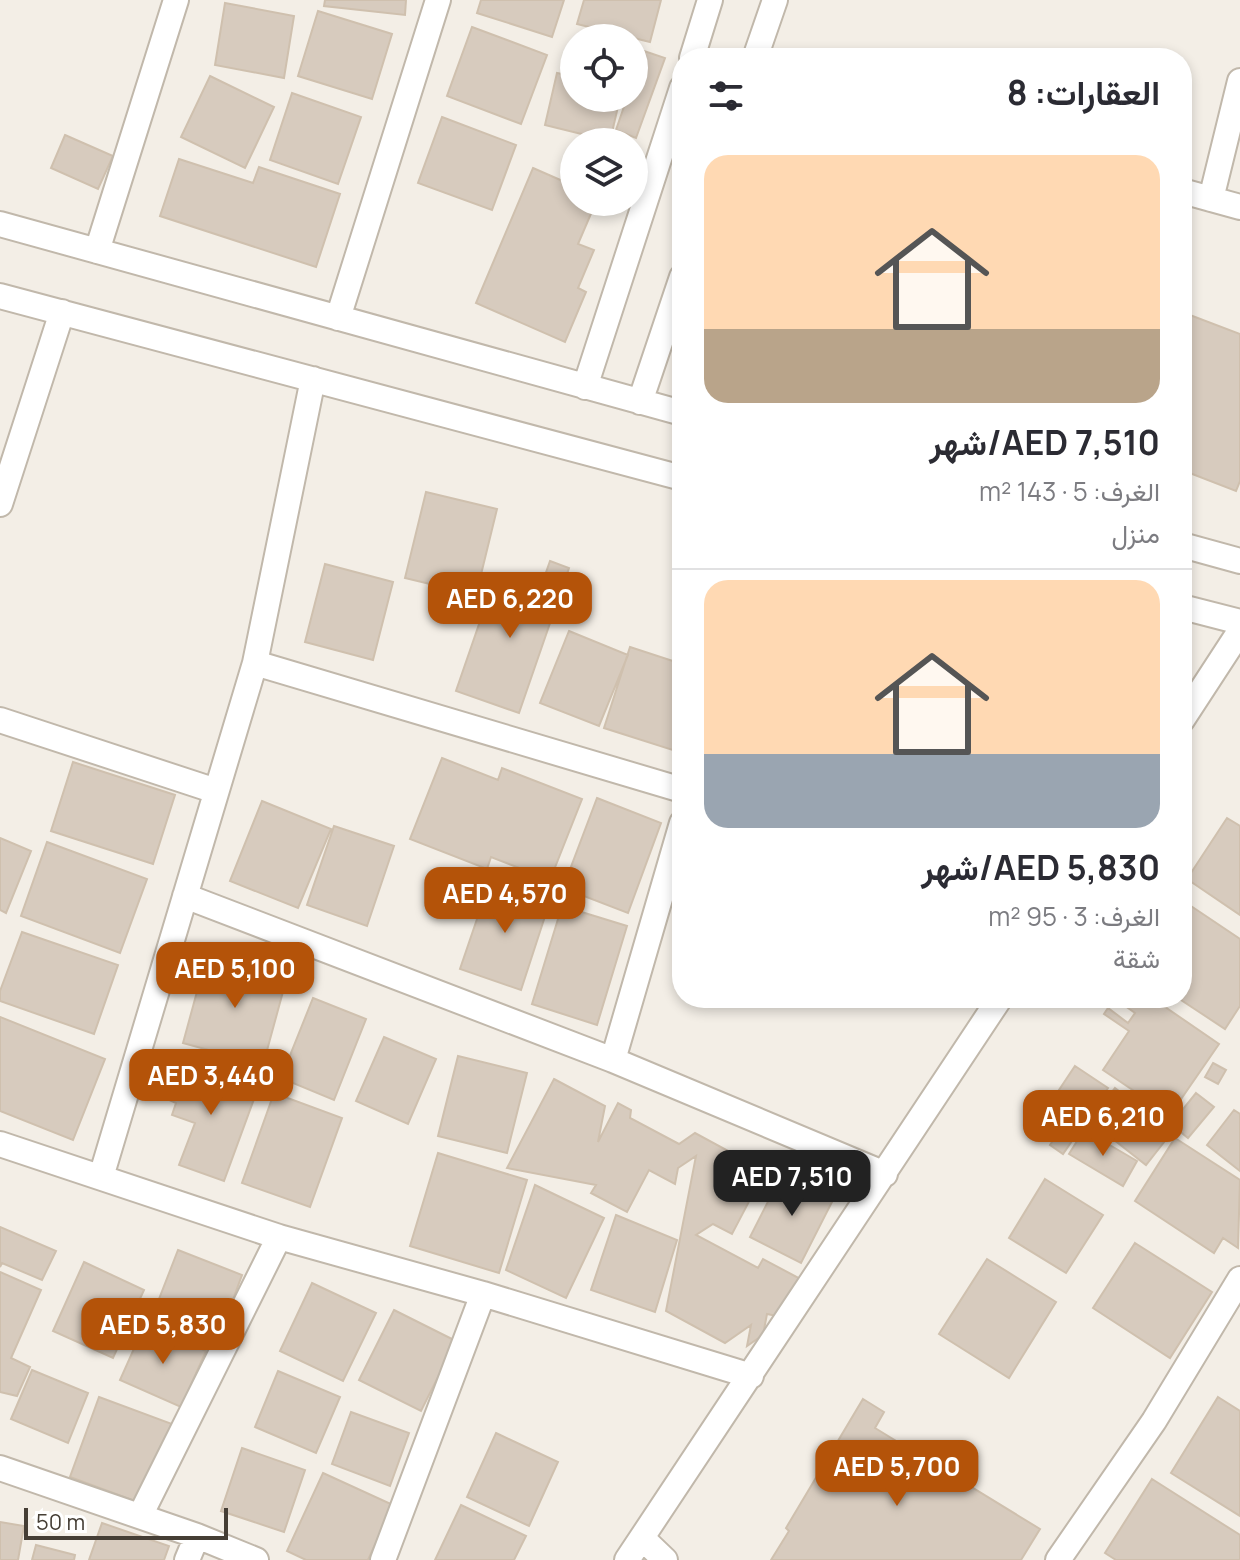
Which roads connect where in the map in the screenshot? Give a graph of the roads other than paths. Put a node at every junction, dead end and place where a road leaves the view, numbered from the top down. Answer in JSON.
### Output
{"nodes":[{"id":1,"x":176,"y":0,"type":"edge"},
{"id":2,"x":438,"y":0,"type":"edge"},
{"id":3,"x":710,"y":0,"type":"edge"},
{"id":4,"x":775,"y":0,"type":"edge"},
{"id":5,"x":695,"y":48,"type":"edge"},
{"id":6,"x":758,"y":48,"type":"edge"},
{"id":7,"x":1240,"y":81,"type":"edge"},
{"id":8,"x":672,"y":119,"type":"edge"},
{"id":9,"x":1192,"y":194,"type":"edge"},
{"id":10,"x":1211,"y":199,"type":"junction"},
{"id":11,"x":1240,"y":207,"type":"edge"},
{"id":12,"x":0,"y":224,"type":"edge"},
{"id":13,"x":97,"y":251,"type":"junction"},
{"id":14,"x":0,"y":296,"type":"edge"},
{"id":15,"x":672,"y":307,"type":"edge"},
{"id":16,"x":62,"y":312,"type":"junction"},
{"id":17,"x":338,"y":318,"type":"junction"},
{"id":18,"x":313,"y":379,"type":"junction"},
{"id":19,"x":585,"y":387,"type":"junction"},
{"id":20,"x":640,"y":402,"type":"junction"},
{"id":21,"x":672,"y":410,"type":"edge"},
{"id":22,"x":672,"y":475,"type":"edge"},
{"id":23,"x":0,"y":504,"type":"edge"},
{"id":24,"x":1192,"y":548,"type":"edge"},
{"id":25,"x":1240,"y":561,"type":"edge"},
{"id":26,"x":1192,"y":610,"type":"edge"},
{"id":27,"x":1240,"y":622,"type":"edge"},
{"id":28,"x":1240,"y":631,"type":"edge"},
{"id":29,"x":255,"y":663,"type":"junction"},
{"id":30,"x":1192,"y":705,"type":"edge"},
{"id":31,"x":0,"y":720,"type":"edge"},
{"id":32,"x":672,"y":787,"type":"edge"},
{"id":33,"x":216,"y":791,"type":"junction"},
{"id":34,"x":672,"y":857,"type":"edge"},
{"id":35,"x":185,"y":896,"type":"junction"},
{"id":36,"x":993,"y":1008,"type":"edge"},
{"id":37,"x":613,"y":1060,"type":"junction"},
{"id":38,"x":0,"y":1144,"type":"edge"},
{"id":39,"x":885,"y":1174,"type":"junction"},
{"id":40,"x":101,"y":1177,"type":"junction"},
{"id":41,"x":279,"y":1237,"type":"junction"},
{"id":42,"x":1240,"y":1279,"type":"edge"},
{"id":43,"x":483,"y":1294,"type":"junction"},
{"id":44,"x":751,"y":1376,"type":"junction"},
{"id":45,"x":0,"y":1468,"type":"edge"},
{"id":46,"x":140,"y":1516,"type":"junction"},
{"id":47,"x":197,"y":1536,"type":"junction"},
{"id":48,"x":642,"y":1538,"type":"junction"},
{"id":49,"x":187,"y":1560,"type":"edge"},
{"id":50,"x":256,"y":1560,"type":"edge"},
{"id":51,"x":383,"y":1560,"type":"edge"},
{"id":52,"x":627,"y":1560,"type":"edge"},
{"id":53,"x":665,"y":1560,"type":"edge"},
{"id":54,"x":1058,"y":1560,"type":"edge"}],
"edges":[{"from":1,"to":13,"type":"street"},
{"from":2,"to":17,"type":"street"},
{"from":3,"to":5,"type":"street"},
{"from":4,"to":6,"type":"street"},
{"from":7,"to":10,"type":"street"},
{"from":8,"to":19,"type":"street"},
{"from":9,"to":10,"type":"street"},
{"from":10,"to":11,"type":"street"},
{"from":12,"to":13,"type":"street"},
{"from":13,"to":17,"type":"street"},
{"from":14,"to":16,"type":"street"},
{"from":15,"to":20,"type":"street"},
{"from":16,"to":18,"type":"street"},
{"from":16,"to":23,"type":"street"},
{"from":17,"to":19,"type":"street"},
{"from":18,"to":22,"type":"street"},
{"from":18,"to":29,"type":"street"},
{"from":19,"to":20,"type":"street"},
{"from":20,"to":21,"type":"street"},
{"from":24,"to":25,"type":"street"},
{"from":26,"to":27,"type":"street"},
{"from":28,"to":30,"type":"street"},
{"from":29,"to":32,"type":"street"},
{"from":29,"to":33,"type":"street"},
{"from":31,"to":33,"type":"street"},
{"from":33,"to":35,"type":"street"},
{"from":34,"to":37,"type":"street"},
{"from":35,"to":37,"type":"street"},
{"from":35,"to":40,"type":"street"},
{"from":36,"to":39,"type":"street"},
{"from":37,"to":39,"type":"street"},
{"from":38,"to":40,"type":"street"},
{"from":39,"to":44,"type":"street"},
{"from":40,"to":41,"type":"street"},
{"from":41,"to":43,"type":"street"},
{"from":41,"to":46,"type":"street"},
{"from":42,"to":54,"type":"street"},
{"from":43,"to":44,"type":"street"},
{"from":43,"to":51,"type":"street"},
{"from":44,"to":48,"type":"street"},
{"from":45,"to":46,"type":"street"},
{"from":46,"to":47,"type":"street"},
{"from":47,"to":49,"type":"street"},
{"from":47,"to":50,"type":"street"},
{"from":48,"to":52,"type":"street"},
{"from":48,"to":53,"type":"street"}]}
